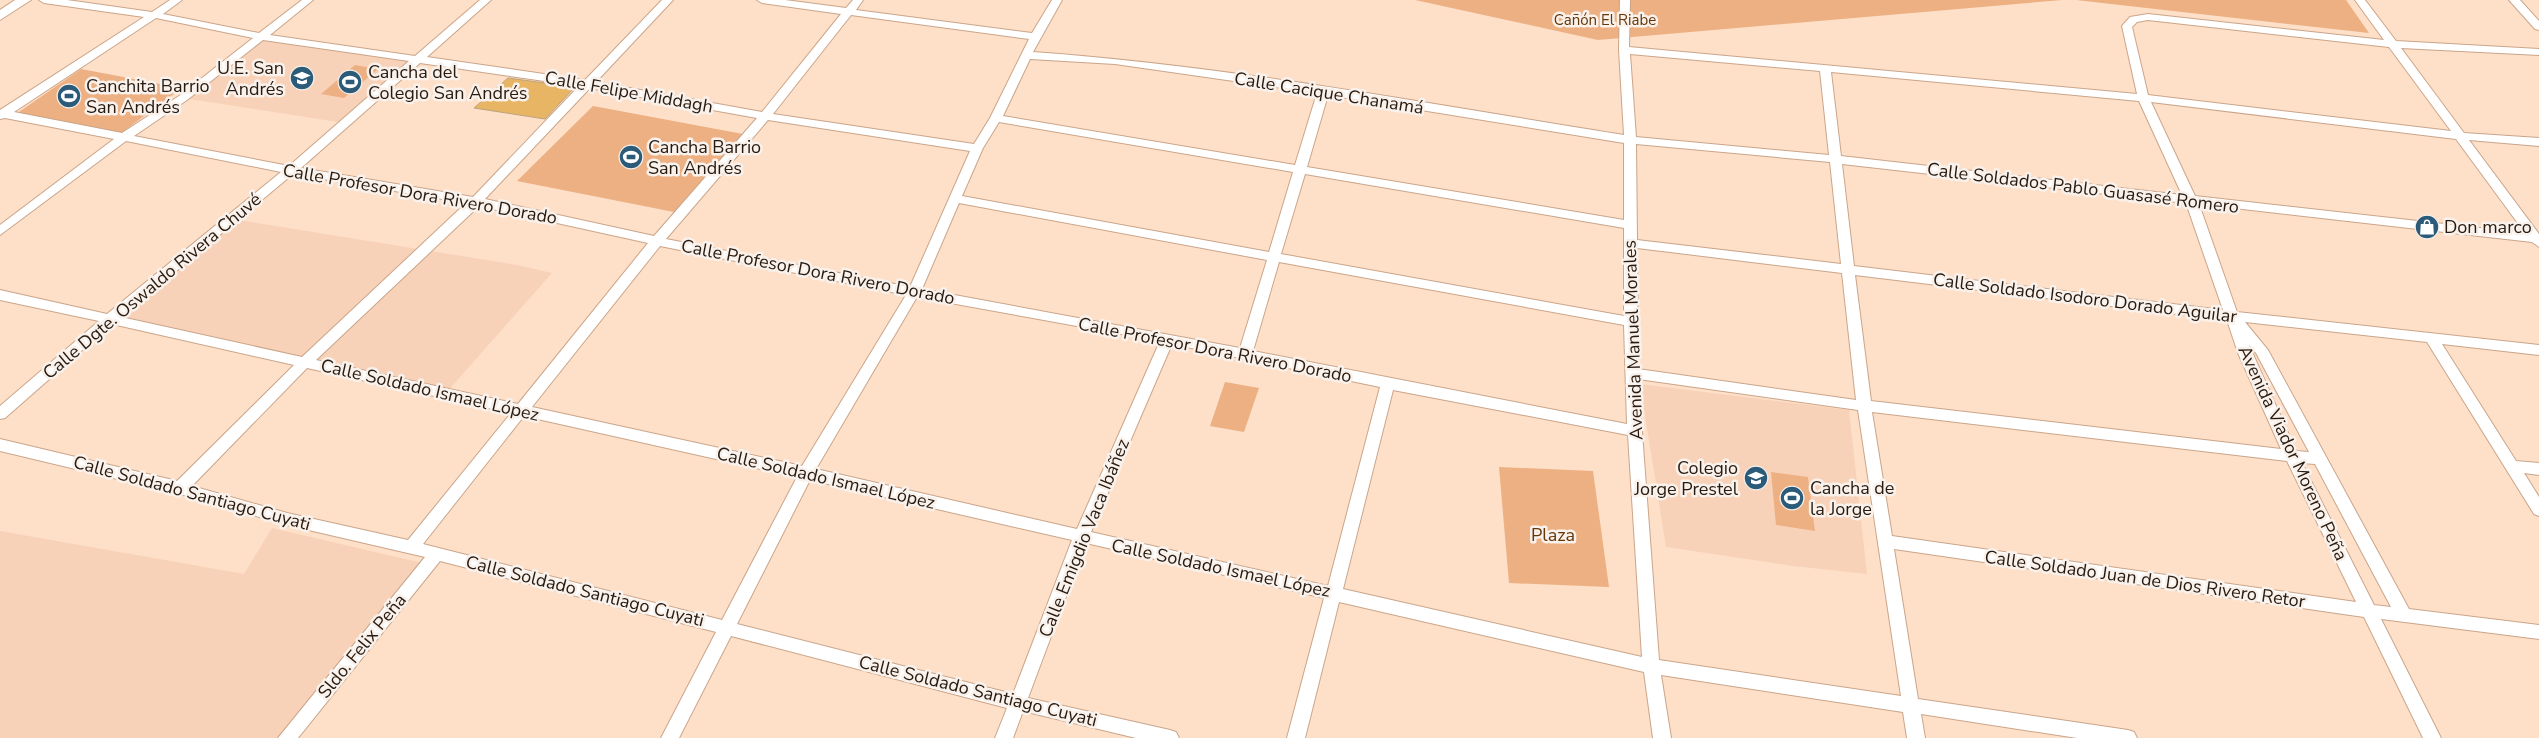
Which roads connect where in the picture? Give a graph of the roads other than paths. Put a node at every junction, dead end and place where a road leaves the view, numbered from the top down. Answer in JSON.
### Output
{"nodes":[{"id":1,"x":11,"y":0,"type":"edge"},
{"id":2,"x":24,"y":0,"type":"edge"},
{"id":3,"x":44,"y":0,"type":"edge"},
{"id":4,"x":177,"y":0,"type":"edge"},
{"id":5,"x":308,"y":0,"type":"edge"},
{"id":6,"x":486,"y":0,"type":"edge"},
{"id":7,"x":668,"y":0,"type":"edge"},
{"id":8,"x":762,"y":0,"type":"edge"},
{"id":9,"x":858,"y":0,"type":"edge"},
{"id":10,"x":1057,"y":0,"type":"edge"},
{"id":11,"x":1625,"y":0,"type":"edge"},
{"id":12,"x":2360,"y":0,"type":"edge"},
{"id":13,"x":2514,"y":0,"type":"edge"},
{"id":14,"x":0,"y":7,"type":"edge"},
{"id":15,"x":850,"y":12,"type":"junction"},
{"id":16,"x":156,"y":15,"type":"junction"},
{"id":17,"x":0,"y":16,"type":"edge"},
{"id":18,"x":2539,"y":27,"type":"edge"},
{"id":19,"x":263,"y":36,"type":"junction"},
{"id":20,"x":1035,"y":38,"type":"junction"},
{"id":21,"x":2393,"y":44,"type":"junction"},
{"id":22,"x":1624,"y":50,"type":"junction"},
{"id":23,"x":2539,"y":52,"type":"edge"},
{"id":24,"x":1026,"y":55,"type":"junction"},
{"id":25,"x":418,"y":58,"type":"junction"},
{"id":26,"x":1825,"y":68,"type":"junction"},
{"id":27,"x":588,"y":84,"type":"junction"},
{"id":28,"x":1323,"y":92,"type":"junction"},
{"id":29,"x":2144,"y":98,"type":"junction"},
{"id":30,"x":1,"y":114,"type":"edge"},
{"id":31,"x":765,"y":116,"type":"junction"},
{"id":32,"x":996,"y":118,"type":"junction"},
{"id":33,"x":2460,"y":136,"type":"junction"},
{"id":34,"x":123,"y":138,"type":"junction"},
{"id":35,"x":1630,"y":140,"type":"junction"},
{"id":36,"x":2539,"y":142,"type":"edge"},
{"id":37,"x":977,"y":148,"type":"junction"},
{"id":38,"x":1835,"y":159,"type":"junction"},
{"id":39,"x":1300,"y":169,"type":"junction"},
{"id":40,"x":291,"y":170,"type":"junction"},
{"id":41,"x":956,"y":199,"type":"junction"},
{"id":42,"x":2192,"y":200,"type":"junction"},
{"id":43,"x":476,"y":201,"type":"junction"},
{"id":44,"x":1630,"y":225,"type":"junction"},
{"id":45,"x":0,"y":231,"type":"edge"},
{"id":46,"x":2538,"y":240,"type":"edge"},
{"id":47,"x":657,"y":241,"type":"junction"},
{"id":48,"x":1630,"y":243,"type":"junction"},
{"id":49,"x":1274,"y":255,"type":"junction"},
{"id":50,"x":1848,"y":268,"type":"junction"},
{"id":51,"x":914,"y":292,"type":"junction"},
{"id":52,"x":0,"y":295,"type":"edge"},
{"id":53,"x":2231,"y":316,"type":"junction"},
{"id":54,"x":110,"y":318,"type":"junction"},
{"id":55,"x":1631,"y":322,"type":"junction"},
{"id":56,"x":1168,"y":338,"type":"junction"},
{"id":57,"x":2431,"y":338,"type":"junction"},
{"id":58,"x":2539,"y":350,"type":"edge"},
{"id":59,"x":1245,"y":354,"type":"junction"},
{"id":60,"x":305,"y":362,"type":"junction"},
{"id":61,"x":1631,"y":373,"type":"junction"},
{"id":62,"x":1388,"y":384,"type":"junction"},
{"id":63,"x":1864,"y":406,"type":"junction"},
{"id":64,"x":522,"y":411,"type":"junction"},
{"id":65,"x":0,"y":414,"type":"edge"},
{"id":66,"x":1635,"y":431,"type":"junction"},
{"id":67,"x":0,"y":445,"type":"edge"},
{"id":68,"x":2292,"y":457,"type":"junction"},
{"id":69,"x":2320,"y":459,"type":"junction"},
{"id":70,"x":2512,"y":466,"type":"junction"},
{"id":71,"x":2539,"y":469,"type":"edge"},
{"id":72,"x":806,"y":473,"type":"junction"},
{"id":73,"x":180,"y":488,"type":"junction"},
{"id":74,"x":2539,"y":510,"type":"edge"},
{"id":75,"x":1081,"y":537,"type":"junction"},
{"id":76,"x":1885,"y":541,"type":"junction"},
{"id":77,"x":411,"y":547,"type":"junction"},
{"id":78,"x":436,"y":554,"type":"junction"},
{"id":79,"x":1332,"y":592,"type":"junction"},
{"id":80,"x":2369,"y":611,"type":"junction"},
{"id":81,"x":2404,"y":615,"type":"junction"},
{"id":82,"x":725,"y":626,"type":"junction"},
{"id":83,"x":2539,"y":632,"type":"edge"},
{"id":84,"x":1651,"y":666,"type":"junction"},
{"id":85,"x":1019,"y":703,"type":"junction"},
{"id":86,"x":1911,"y":704,"type":"junction"},
{"id":87,"x":2088,"y":736,"type":"edge"},
{"id":88,"x":288,"y":738,"type":"edge"},
{"id":89,"x":670,"y":738,"type":"edge"},
{"id":90,"x":1004,"y":738,"type":"edge"},
{"id":91,"x":1170,"y":738,"type":"edge"},
{"id":92,"x":1296,"y":738,"type":"edge"},
{"id":93,"x":1662,"y":738,"type":"edge"},
{"id":94,"x":1916,"y":738,"type":"edge"},
{"id":95,"x":2128,"y":738,"type":"edge"},
{"id":96,"x":2432,"y":738,"type":"edge"}],
"edges":[{"from":1,"to":14,"type":"main road"},
{"from":2,"to":17,"type":"main road"},
{"from":3,"to":16,"type":"street","name":"Calle Felipe Middagh"},
{"from":4,"to":16,"type":"street"},
{"from":5,"to":19,"type":"street"},
{"from":6,"to":25,"type":"street","name":"Calle Dgte. Oswaldo Rivera Chuvé"},
{"from":7,"to":27,"type":"street"},
{"from":8,"to":15,"type":"street"},
{"from":9,"to":15,"type":"street"},
{"from":10,"to":20,"type":"street"},
{"from":11,"to":22,"type":"street","name":"Avenida Manuel Morales"},
{"from":12,"to":21,"type":"street"},
{"from":13,"to":18,"type":"street"},
{"from":15,"to":20,"type":"street"},
{"from":15,"to":31,"type":"street"},
{"from":16,"to":19,"type":"street","name":"Calle Felipe Middagh"},
{"from":16,"to":30,"type":"street"},
{"from":19,"to":25,"type":"street","name":"Calle Felipe Middagh"},
{"from":19,"to":34,"type":"street"},
{"from":20,"to":24,"type":"street"},
{"from":21,"to":23,"type":"street"},
{"from":21,"to":29,"type":"street"},
{"from":21,"to":33,"type":"street"},
{"from":22,"to":26,"type":"street"},
{"from":22,"to":35,"type":"street","name":"Avenida Manuel Morales"},
{"from":24,"to":28,"type":"street","name":"Calle Cacique Chanamá"},
{"from":24,"to":32,"type":"street"},
{"from":25,"to":27,"type":"street","name":"Calle Felipe Middagh"},
{"from":25,"to":40,"type":"street","name":"Calle Dgte. Oswaldo Rivera Chuvé"},
{"from":26,"to":29,"type":"street"},
{"from":26,"to":38,"type":"street"},
{"from":27,"to":31,"type":"street","name":"Calle Felipe Middagh"},
{"from":27,"to":43,"type":"street"},
{"from":28,"to":35,"type":"street","name":"Calle Cacique Chanamá"},
{"from":28,"to":39,"type":"street"},
{"from":29,"to":33,"type":"street"},
{"from":29,"to":42,"type":"street"},
{"from":30,"to":34,"type":"street","name":"Calle Profesor Dora Rivero Dorado"},
{"from":31,"to":37,"type":"street","name":"Calle Felipe Middagh"},
{"from":31,"to":47,"type":"street"},
{"from":32,"to":37,"type":"street"},
{"from":32,"to":39,"type":"street"},
{"from":33,"to":36,"type":"street"},
{"from":33,"to":46,"type":"street"},
{"from":34,"to":40,"type":"street","name":"Calle Profesor Dora Rivero Dorado"},
{"from":34,"to":45,"type":"street"},
{"from":35,"to":38,"type":"street","name":"Calle Soldados Pablo Guasasé Romero"},
{"from":35,"to":44,"type":"street","name":"Avenida Manuel Morales"},
{"from":37,"to":41,"type":"street"},
{"from":38,"to":42,"type":"street","name":"Calle Soldados Pablo Guasasé Romero"},
{"from":38,"to":50,"type":"street"},
{"from":39,"to":44,"type":"street"},
{"from":39,"to":49,"type":"street"},
{"from":40,"to":43,"type":"street","name":"Calle Profesor Dora Rivero Dorado"},
{"from":40,"to":54,"type":"street","name":"Calle Dgte. Oswaldo Rivera Chuvé"},
{"from":41,"to":49,"type":"street"},
{"from":41,"to":51,"type":"street"},
{"from":42,"to":46,"type":"street","name":"Calle Soldados Pablo Guasasé Romero"},
{"from":42,"to":53,"type":"street"},
{"from":43,"to":47,"type":"street","name":"Calle Profesor Dora Rivero Dorado"},
{"from":43,"to":60,"type":"street"},
{"from":44,"to":48,"type":"street","name":"Avenida Manuel Morales"},
{"from":47,"to":51,"type":"street","name":"Calle Profesor Dora Rivero Dorado"},
{"from":47,"to":64,"type":"street"},
{"from":48,"to":50,"type":"street","name":"Calle Soldado Isodoro Dorado Aguilar"},
{"from":48,"to":55,"type":"street","name":"Avenida Manuel Morales"},
{"from":49,"to":55,"type":"street"},
{"from":49,"to":59,"type":"street"},
{"from":50,"to":53,"type":"street","name":"Calle Soldado Isodoro Dorado Aguilar"},
{"from":50,"to":63,"type":"street"},
{"from":51,"to":56,"type":"street","name":"Calle Profesor Dora Rivero Dorado"},
{"from":51,"to":72,"type":"street"},
{"from":52,"to":54,"type":"street","name":"Calle Soldado Ismael López"},
{"from":53,"to":57,"type":"street","name":"Calle Soldado Isodoro Dorado Aguilar"},
{"from":53,"to":68,"type":"street","name":"Avenida Viador Moreno Peña"},
{"from":53,"to":69,"type":"street","name":"Avenida Viador Moreno Peña"},
{"from":54,"to":60,"type":"street","name":"Calle Soldado Ismael López"},
{"from":54,"to":65,"type":"street","name":"Calle Dgte. Oswaldo Rivera Chuvé"},
{"from":55,"to":61,"type":"street","name":"Avenida Manuel Morales"},
{"from":56,"to":59,"type":"street","name":"Calle Profesor Dora Rivero Dorado"},
{"from":56,"to":75,"type":"street","name":"Calle Emigdio Vaca Ibáñez"},
{"from":57,"to":58,"type":"street","name":"Calle Soldado Isodoro Dorado Aguilar"},
{"from":57,"to":70,"type":"street"},
{"from":59,"to":62,"type":"street","name":"Calle Profesor Dora Rivero Dorado"},
{"from":60,"to":64,"type":"street","name":"Calle Soldado Ismael López"},
{"from":60,"to":73,"type":"street"},
{"from":61,"to":63,"type":"street"},
{"from":61,"to":66,"type":"street","name":"Avenida Manuel Morales"},
{"from":62,"to":66,"type":"street","name":"Calle Profesor Dora Rivero Dorado"},
{"from":62,"to":79,"type":"street"},
{"from":63,"to":68,"type":"street"},
{"from":63,"to":76,"type":"street"},
{"from":64,"to":72,"type":"street","name":"Calle Soldado Ismael López"},
{"from":64,"to":77,"type":"street"},
{"from":66,"to":84,"type":"street","name":"Avenida Manuel Morales"},
{"from":67,"to":73,"type":"street","name":"Calle Soldado Santiago Cuyati"},
{"from":68,"to":69,"type":"street"},
{"from":68,"to":80,"type":"street","name":"Avenida Viador Moreno Peña"},
{"from":69,"to":81,"type":"street","name":"Avenida Viador Moreno Peña"},
{"from":70,"to":71,"type":"street"},
{"from":70,"to":74,"type":"street"},
{"from":72,"to":75,"type":"street","name":"Calle Soldado Ismael López"},
{"from":72,"to":82,"type":"street"},
{"from":73,"to":77,"type":"street","name":"Calle Soldado Santiago Cuyati"},
{"from":75,"to":79,"type":"street","name":"Calle Soldado Ismael López"},
{"from":75,"to":85,"type":"street","name":"Calle Emigdio Vaca Ibáñez"},
{"from":76,"to":80,"type":"street","name":"Calle Soldado Juan de Dios Rivero Retor"},
{"from":76,"to":86,"type":"street"},
{"from":77,"to":78,"type":"street","name":"Calle Soldado Santiago Cuyati"},
{"from":78,"to":82,"type":"street","name":"Calle Soldado Santiago Cuyati"},
{"from":78,"to":88,"type":"street","name":"Sldo. Felix Peña"},
{"from":79,"to":84,"type":"street","name":"Calle Soldado Ismael López"},
{"from":79,"to":92,"type":"street"},
{"from":80,"to":81,"type":"street","name":"Calle Soldado Juan de Dios Rivero Retor"},
{"from":80,"to":96,"type":"street","name":"Avenida Viador Moreno Peña"},
{"from":81,"to":83,"type":"street","name":"Calle Soldado Juan de Dios Rivero Retor"},
{"from":82,"to":85,"type":"street","name":"Calle Soldado Santiago Cuyati"},
{"from":82,"to":89,"type":"street"},
{"from":84,"to":86,"type":"street","name":"Calle Soldado Ismael López"},
{"from":84,"to":93,"type":"street","name":"Avenida Manuel Morales"},
{"from":85,"to":90,"type":"street","name":"Calle Emigdio Vaca Ibáñez"},
{"from":85,"to":91,"type":"street","name":"Calle Soldado Santiago Cuyati"},
{"from":86,"to":87,"type":"street","name":"Calle Soldado Ismael López"},
{"from":86,"to":94,"type":"street"},
{"from":87,"to":95,"type":"street","name":"Calle Soldado Ismael López"}]}
